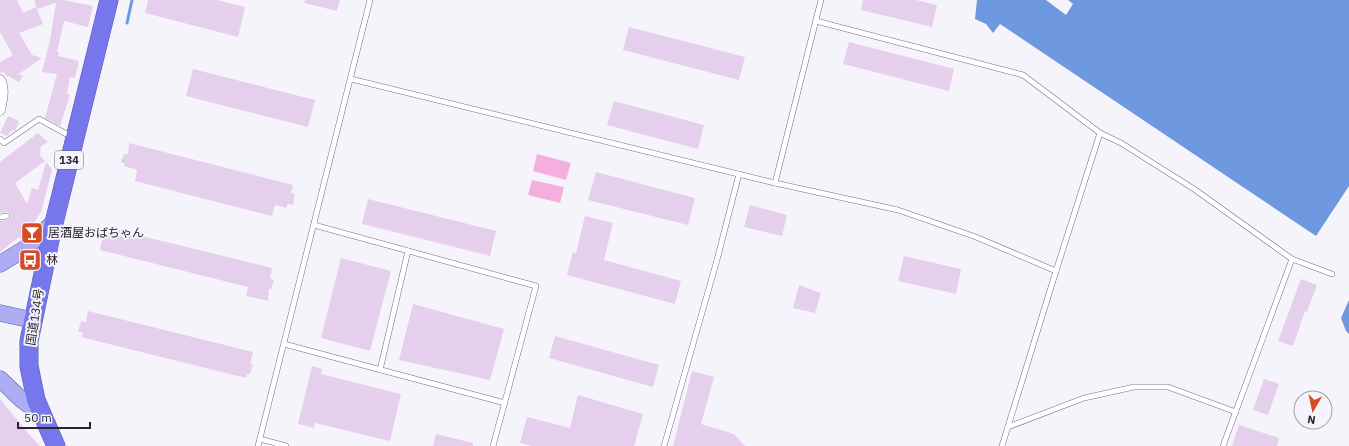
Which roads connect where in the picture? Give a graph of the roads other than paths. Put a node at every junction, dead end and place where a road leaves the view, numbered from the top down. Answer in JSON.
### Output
{"nodes":[{"id":1,"x":109,"y":0,"type":"edge"},
{"id":2,"x":370,"y":0,"type":"edge"},
{"id":3,"x":821,"y":0,"type":"edge"},
{"id":4,"x":816,"y":21,"type":"junction"},
{"id":5,"x":351,"y":79,"type":"junction"},
{"id":6,"x":0,"y":80,"type":"edge"},
{"id":7,"x":0,"y":110,"type":"edge"},
{"id":8,"x":1100,"y":133,"type":"junction"},
{"id":9,"x":74,"y":138,"type":"junction"},
{"id":10,"x":0,"y":139,"type":"edge"},
{"id":11,"x":739,"y":174,"type":"junction"},
{"id":12,"x":775,"y":183,"type":"junction"},
{"id":13,"x":7,"y":216,"type":"dead end"},
{"id":14,"x":0,"y":217,"type":"edge"},
{"id":15,"x":54,"y":222,"type":"junction"},
{"id":16,"x":314,"y":225,"type":"junction"},
{"id":17,"x":408,"y":251,"type":"junction"},
{"id":18,"x":1292,"y":259,"type":"junction"},
{"id":19,"x":0,"y":263,"type":"edge"},
{"id":20,"x":1056,"y":271,"type":"junction"},
{"id":21,"x":1332,"y":274,"type":"dead end"},
{"id":22,"x":0,"y":313,"type":"edge"},
{"id":23,"x":32,"y":320,"type":"junction"},
{"id":24,"x":284,"y":344,"type":"junction"},
{"id":25,"x":380,"y":370,"type":"junction"},
{"id":26,"x":0,"y":380,"type":"edge"},
{"id":27,"x":505,"y":404,"type":"junction"},
{"id":28,"x":1236,"y":412,"type":"junction"},
{"id":29,"x":40,"y":413,"type":"junction"},
{"id":30,"x":1008,"y":427,"type":"junction"},
{"id":31,"x":260,"y":439,"type":"junction"},
{"id":32,"x":56,"y":446,"type":"edge"},
{"id":33,"x":258,"y":446,"type":"edge"},
{"id":34,"x":286,"y":446,"type":"edge"},
{"id":35,"x":493,"y":446,"type":"edge"},
{"id":36,"x":664,"y":446,"type":"edge"},
{"id":37,"x":1002,"y":446,"type":"edge"},
{"id":38,"x":1223,"y":446,"type":"edge"}],
"edges":[{"from":1,"to":9,"type":"highway","name":"国道134号","number":"134"},
{"from":2,"to":5,"type":"lane"},
{"from":3,"to":4,"type":"lane"},
{"from":4,"to":8,"type":"lane"},
{"from":4,"to":12,"type":"lane"},
{"from":5,"to":11,"type":"lane"},
{"from":5,"to":16,"type":"lane"},
{"from":6,"to":7,"type":"street"},
{"from":8,"to":18,"type":"lane"},
{"from":8,"to":20,"type":"lane"},
{"from":9,"to":10,"type":"lane"},
{"from":9,"to":15,"type":"highway","name":"国道134号","number":"134"},
{"from":11,"to":12,"type":"lane"},
{"from":11,"to":36,"type":"lane"},
{"from":12,"to":20,"type":"lane"},
{"from":13,"to":14,"type":"lane"},
{"from":15,"to":19,"type":"main road"},
{"from":15,"to":23,"type":"highway","name":"国道134号","number":"134"},
{"from":16,"to":17,"type":"lane"},
{"from":16,"to":24,"type":"lane"},
{"from":17,"to":25,"type":"lane"},
{"from":17,"to":27,"type":"lane"},
{"from":18,"to":21,"type":"lane"},
{"from":18,"to":28,"type":"lane"},
{"from":20,"to":30,"type":"lane"},
{"from":22,"to":23,"type":"main road"},
{"from":23,"to":29,"type":"highway","name":"国道134号","number":"134"},
{"from":24,"to":25,"type":"lane"},
{"from":24,"to":31,"type":"lane"},
{"from":25,"to":27,"type":"lane"},
{"from":26,"to":29,"type":"main road"},
{"from":27,"to":35,"type":"lane"},
{"from":28,"to":30,"type":"lane"},
{"from":28,"to":38,"type":"lane"},
{"from":29,"to":32,"type":"highway","name":"国道134号","number":"134"},
{"from":30,"to":37,"type":"lane"},
{"from":31,"to":33,"type":"lane"},
{"from":31,"to":34,"type":"lane"}]}
